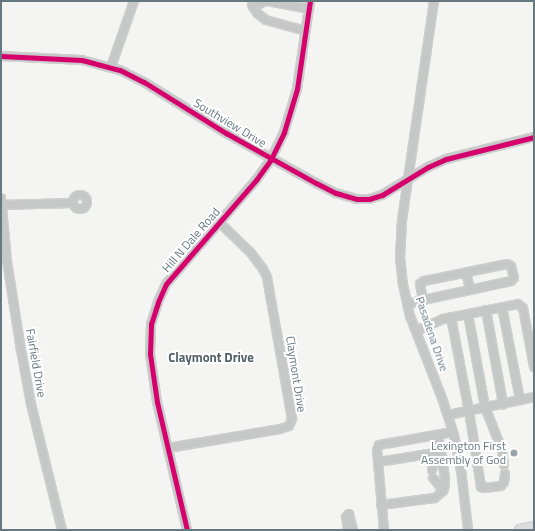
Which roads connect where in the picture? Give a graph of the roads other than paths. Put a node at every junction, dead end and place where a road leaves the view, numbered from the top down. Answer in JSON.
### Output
{"nodes":[{"id":1,"x":134,"y":1,"type":"edge"},
{"id":2,"x":267,"y":1,"type":"edge"},
{"id":3,"x":434,"y":1,"type":"edge"},
{"id":4,"x":310,"y":5,"type":"edge"},
{"id":5,"x":306,"y":31,"type":"junction"},
{"id":6,"x":1,"y":56,"type":"edge"},
{"id":7,"x":111,"y":67,"type":"junction"},
{"id":8,"x":534,"y":137,"type":"edge"},
{"id":9,"x":271,"y":159,"type":"junction"},
{"id":10,"x":409,"y":178,"type":"junction"},
{"id":11,"x":1,"y":198,"type":"edge"},
{"id":12,"x":73,"y":203,"type":"dead end"},
{"id":13,"x":1,"y":205,"type":"edge"},
{"id":14,"x":219,"y":222,"type":"junction"},
{"id":15,"x":4,"y":262,"type":"edge"},
{"id":16,"x":466,"y":272,"type":"junction"},
{"id":17,"x":470,"y":290,"type":"junction"},
{"id":18,"x":423,"y":300,"type":"junction"},
{"id":19,"x":407,"y":304,"type":"junction"},
{"id":20,"x":502,"y":308,"type":"junction"},
{"id":21,"x":486,"y":310,"type":"junction"},
{"id":22,"x":468,"y":314,"type":"junction"},
{"id":23,"x":451,"y":317,"type":"junction"},
{"id":24,"x":416,"y":331,"type":"junction"},
{"id":25,"x":534,"y":367,"type":"edge"},
{"id":26,"x":534,"y":397,"type":"edge"},
{"id":27,"x":520,"y":400,"type":"junction"},
{"id":28,"x":503,"y":404,"type":"junction"},
{"id":29,"x":485,"y":407,"type":"junction"},
{"id":30,"x":469,"y":411,"type":"junction"},
{"id":31,"x":448,"y":415,"type":"junction"},
{"id":32,"x":453,"y":432,"type":"junction"},
{"id":33,"x":438,"y":434,"type":"junction"},
{"id":34,"x":168,"y":448,"type":"junction"},
{"id":35,"x":441,"y":454,"type":"junction"},
{"id":36,"x":378,"y":462,"type":"junction"},
{"id":37,"x":504,"y":465,"type":"dead end"},
{"id":38,"x":505,"y":474,"type":"dead end"},
{"id":39,"x":445,"y":486,"type":"junction"},
{"id":40,"x":382,"y":505,"type":"junction"},
{"id":41,"x":534,"y":527,"type":"edge"},
{"id":42,"x":62,"y":530,"type":"edge"},
{"id":43,"x":187,"y":530,"type":"edge"},
{"id":44,"x":348,"y":530,"type":"edge"},
{"id":45,"x":353,"y":530,"type":"edge"},
{"id":46,"x":384,"y":530,"type":"edge"},
{"id":47,"x":468,"y":530,"type":"edge"},
{"id":48,"x":520,"y":530,"type":"edge"}],
"edges":[{"from":1,"to":7,"type":"street"},
{"from":2,"to":4,"type":"street"},
{"from":2,"to":5,"type":"street"},
{"from":3,"to":10,"type":"street","name":"Pasadena Drive"},
{"from":4,"to":5,"type":"street","name":"Hill N Dale Road"},
{"from":5,"to":9,"type":"street","name":"Hill N Dale Road"},
{"from":6,"to":7,"type":"street","name":"Southview Drive"},
{"from":7,"to":9,"type":"street","name":"Southview Drive"},
{"from":8,"to":10,"type":"street","name":"Southview Drive"},
{"from":9,"to":10,"type":"street","name":"Southview Drive"},
{"from":9,"to":14,"type":"street","name":"Hill N Dale Road"},
{"from":10,"to":19,"type":"street","name":"Pasadena Drive"},
{"from":11,"to":13,"type":"street","name":"Fairfield Drive"},
{"from":12,"to":13,"type":"street"},
{"from":13,"to":15,"type":"street","name":"Fairfield Drive"},
{"from":14,"to":34,"type":"street","name":"Hill N Dale Road"},
{"from":14,"to":34,"type":"street","name":"Claymont Drive"},
{"from":15,"to":42,"type":"street","name":"Fairfield Drive"},
{"from":16,"to":17,"type":"street"},
{"from":16,"to":17,"type":"street"},
{"from":16,"to":18,"type":"street"},
{"from":17,"to":18,"type":"street"},
{"from":18,"to":19,"type":"street"},
{"from":19,"to":24,"type":"street","name":"Pasadena Drive"},
{"from":20,"to":21,"type":"street"},
{"from":20,"to":25,"type":"street"},
{"from":20,"to":27,"type":"street"},
{"from":21,"to":22,"type":"street"},
{"from":21,"to":28,"type":"street"},
{"from":22,"to":23,"type":"street"},
{"from":22,"to":29,"type":"street"},
{"from":23,"to":24,"type":"street"},
{"from":23,"to":30,"type":"street"},
{"from":24,"to":31,"type":"street","name":"Pasadena Drive"},
{"from":26,"to":27,"type":"street"},
{"from":27,"to":28,"type":"street"},
{"from":28,"to":29,"type":"street"},
{"from":29,"to":30,"type":"street"},
{"from":29,"to":37,"type":"street"},
{"from":30,"to":31,"type":"street"},
{"from":30,"to":38,"type":"street"},
{"from":31,"to":32,"type":"street","name":"Pasadena Drive"},
{"from":32,"to":33,"type":"street"},
{"from":32,"to":47,"type":"street","name":"Pasadena Drive"},
{"from":33,"to":35,"type":"street"},
{"from":33,"to":36,"type":"street"},
{"from":34,"to":43,"type":"street","name":"Hill N Dale Road"},
{"from":35,"to":36,"type":"street"},
{"from":35,"to":39,"type":"street"},
{"from":35,"to":39,"type":"street"},
{"from":36,"to":40,"type":"street"},
{"from":39,"to":40,"type":"street"},
{"from":40,"to":46,"type":"street"},
{"from":41,"to":48,"type":"main road"},
{"from":44,"to":45,"type":"street"}]}
